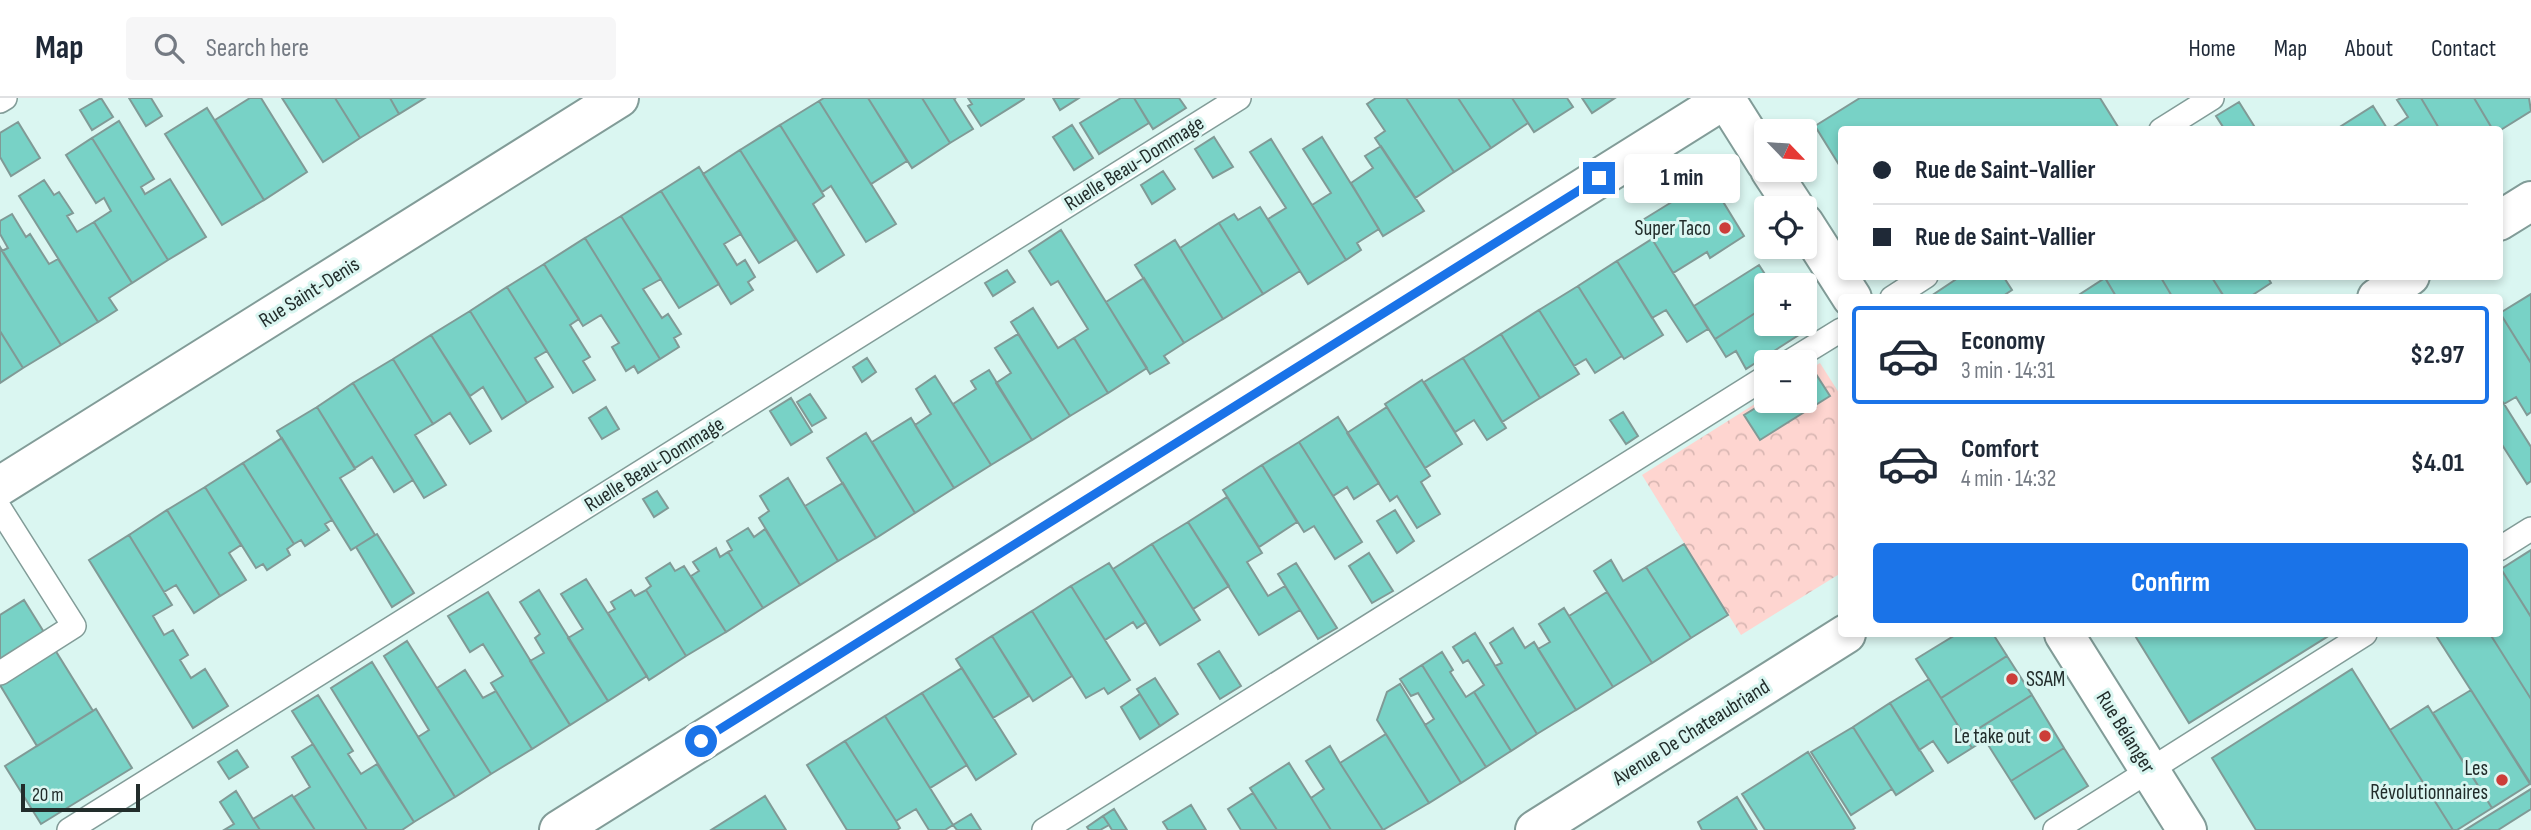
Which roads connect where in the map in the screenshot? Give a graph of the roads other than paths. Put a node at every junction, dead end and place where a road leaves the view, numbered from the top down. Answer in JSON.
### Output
{"nodes":[{"id":1,"x":5,"y":98,"type":"edge"},
{"id":2,"x":619,"y":98,"type":"edge"},
{"id":3,"x":1239,"y":98,"type":"edge"},
{"id":4,"x":1726,"y":98,"type":"edge"},
{"id":5,"x":2212,"y":98,"type":"edge"},
{"id":6,"x":0,"y":101,"type":"edge"},
{"id":7,"x":2167,"y":126,"type":"edge"},
{"id":8,"x":1754,"y":144,"type":"edge"},
{"id":9,"x":2531,"y":201,"type":"edge"},
{"id":10,"x":2503,"y":218,"type":"edge"},
{"id":11,"x":1817,"y":243,"type":"edge"},
{"id":12,"x":1838,"y":276,"type":"edge"},
{"id":13,"x":1920,"y":280,"type":"edge"},
{"id":14,"x":2404,"y":280,"type":"edge"},
{"id":15,"x":1898,"y":294,"type":"edge"},
{"id":16,"x":2383,"y":294,"type":"edge"},
{"id":17,"x":1838,"y":332,"type":"edge"},
{"id":18,"x":1808,"y":350,"type":"edge"},
{"id":19,"x":1754,"y":385,"type":"edge"},
{"id":20,"x":0,"y":486,"type":"edge"},
{"id":21,"x":0,"y":509,"type":"edge"},
{"id":22,"x":2531,"y":528,"type":"edge"},
{"id":23,"x":2503,"y":546,"type":"edge"},
{"id":24,"x":1841,"y":637,"type":"edge"},
{"id":25,"x":2066,"y":637,"type":"edge"},
{"id":26,"x":2360,"y":637,"type":"edge"},
{"id":27,"x":0,"y":673,"type":"edge"},
{"id":28,"x":2150,"y":771,"type":"junction"},
{"id":29,"x":69,"y":830,"type":"edge"},
{"id":30,"x":559,"y":830,"type":"edge"},
{"id":31,"x":1044,"y":830,"type":"edge"},
{"id":32,"x":1535,"y":830,"type":"edge"},
{"id":33,"x":2055,"y":830,"type":"edge"},
{"id":34,"x":2187,"y":830,"type":"edge"}],
"edges":[{"from":1,"to":6,"type":"lane"},
{"from":2,"to":20,"type":"street","name":"Rue Saint-Denis"},
{"from":3,"to":29,"type":"lane","name":"Ruelle Beau-Dommage"},
{"from":4,"to":8,"type":"street"},
{"from":4,"to":30,"type":"street"},
{"from":5,"to":7,"type":"lane"},
{"from":9,"to":10,"type":"street"},
{"from":11,"to":12,"type":"street"},
{"from":13,"to":15,"type":"lane"},
{"from":14,"to":16,"type":"street"},
{"from":17,"to":18,"type":"lane"},
{"from":19,"to":31,"type":"lane"},
{"from":21,"to":27,"type":"lane"},
{"from":22,"to":23,"type":"lane"},
{"from":24,"to":32,"type":"street","name":"Avenue De Chateaubriand"},
{"from":25,"to":28,"type":"street","name":"Rue Bélanger"},
{"from":26,"to":28,"type":"lane"},
{"from":28,"to":33,"type":"lane"},
{"from":28,"to":34,"type":"street","name":"Rue Bélanger"}]}
